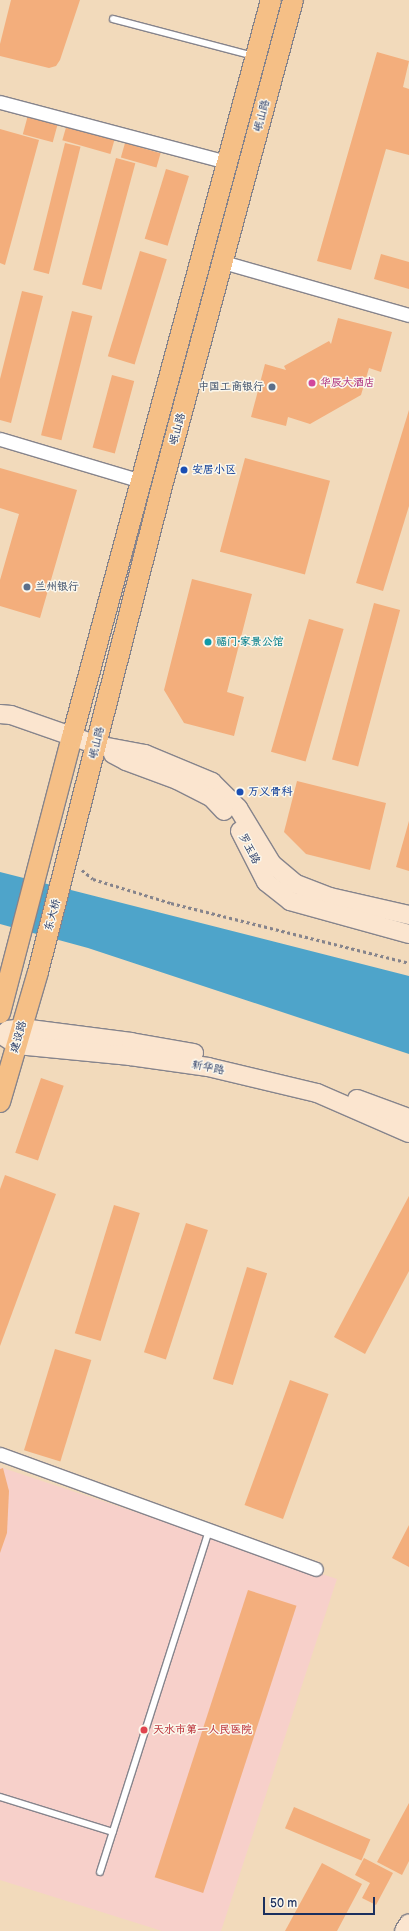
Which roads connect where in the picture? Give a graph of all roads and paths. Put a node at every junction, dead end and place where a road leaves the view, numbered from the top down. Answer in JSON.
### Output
{"nodes":[{"id":1,"x":271,"y":0,"type":"edge"},
{"id":2,"x":293,"y":0,"type":"edge"},
{"id":3,"x":113,"y":19,"type":"dead end"},
{"id":4,"x":255,"y":57,"type":"junction"},
{"id":5,"x":0,"y":102,"type":"edge"},
{"id":6,"x":227,"y":162,"type":"junction"},
{"id":7,"x":223,"y":262,"type":"junction"},
{"id":8,"x":409,"y":315,"type":"edge"},
{"id":9,"x":0,"y":439,"type":"edge"},
{"id":10,"x":141,"y":481,"type":"junction"},
{"id":11,"x":0,"y":714,"type":"edge"},
{"id":12,"x":72,"y":737,"type":"junction"},
{"id":13,"x":97,"y":745,"type":"junction"},
{"id":14,"x":68,"y":859,"type":"junction"},
{"id":15,"x":409,"y":915,"type":"edge"},
{"id":16,"x":409,"y":934,"type":"edge"},
{"id":17,"x":409,"y":963,"type":"edge"},
{"id":18,"x":38,"y":972,"type":"joint"},
{"id":19,"x":0,"y":1013,"type":"edge"},
{"id":20,"x":0,"y":1030,"type":"edge"},
{"id":21,"x":0,"y":1034,"type":"edge"},
{"id":22,"x":19,"y":1036,"type":"junction"},
{"id":23,"x":0,"y":1102,"type":"edge"},
{"id":24,"x":409,"y":1118,"type":"edge"},
{"id":25,"x":409,"y":1133,"type":"edge"},
{"id":26,"x":0,"y":1454,"type":"edge"},
{"id":27,"x":209,"y":1530,"type":"junction"},
{"id":28,"x":316,"y":1569,"type":"dead end"},
{"id":29,"x":0,"y":1797,"type":"edge"},
{"id":30,"x":112,"y":1832,"type":"junction"},
{"id":31,"x":100,"y":1872,"type":"dead end"},
{"id":32,"x":409,"y":1923,"type":"edge"},
{"id":33,"x":404,"y":1931,"type":"edge"}],
"edges":[{"from":1,"to":4,"type":"main road","name":"岷山路"},
{"from":2,"to":7,"type":"main road","name":"岷山路"},
{"from":3,"to":4,"type":"lane"},
{"from":4,"to":6,"type":"main road","name":"岷山路"},
{"from":5,"to":6,"type":"street"},
{"from":6,"to":10,"type":"main road","name":"岷山路"},
{"from":7,"to":8,"type":"street"},
{"from":7,"to":13,"type":"main road","name":"岷山路"},
{"from":9,"to":10,"type":"street"},
{"from":10,"to":12,"type":"main road","name":"岷山路"},
{"from":11,"to":12,"type":"main road","name":"罗玉路"},
{"from":12,"to":13,"type":"main road","name":"罗玉路"},
{"from":12,"to":19,"type":"main road","name":"岷山路"},
{"from":13,"to":14,"type":"main road","name":"岷山路"},
{"from":13,"to":15,"type":"main road","name":"罗玉路"},
{"from":13,"to":16,"type":"main road","name":"罗玉路"},
{"from":14,"to":17,"type":"path"},
{"from":14,"to":18,"type":"main road","name":"东大桥"},
{"from":18,"to":22,"type":"main road","name":"建设路"},
{"from":20,"to":22,"type":"main road","name":"新华路"},
{"from":21,"to":22,"type":"main road","name":"新华路"},
{"from":22,"to":23,"type":"main road","name":"建设路"},
{"from":22,"to":24,"type":"main road","name":"新华路"},
{"from":22,"to":25,"type":"main road","name":"新华路"},
{"from":26,"to":27,"type":"street"},
{"from":27,"to":28,"type":"street"},
{"from":27,"to":30,"type":"lane"},
{"from":29,"to":30,"type":"lane"},
{"from":30,"to":31,"type":"lane"},
{"from":32,"to":33,"type":"main road"}]}
